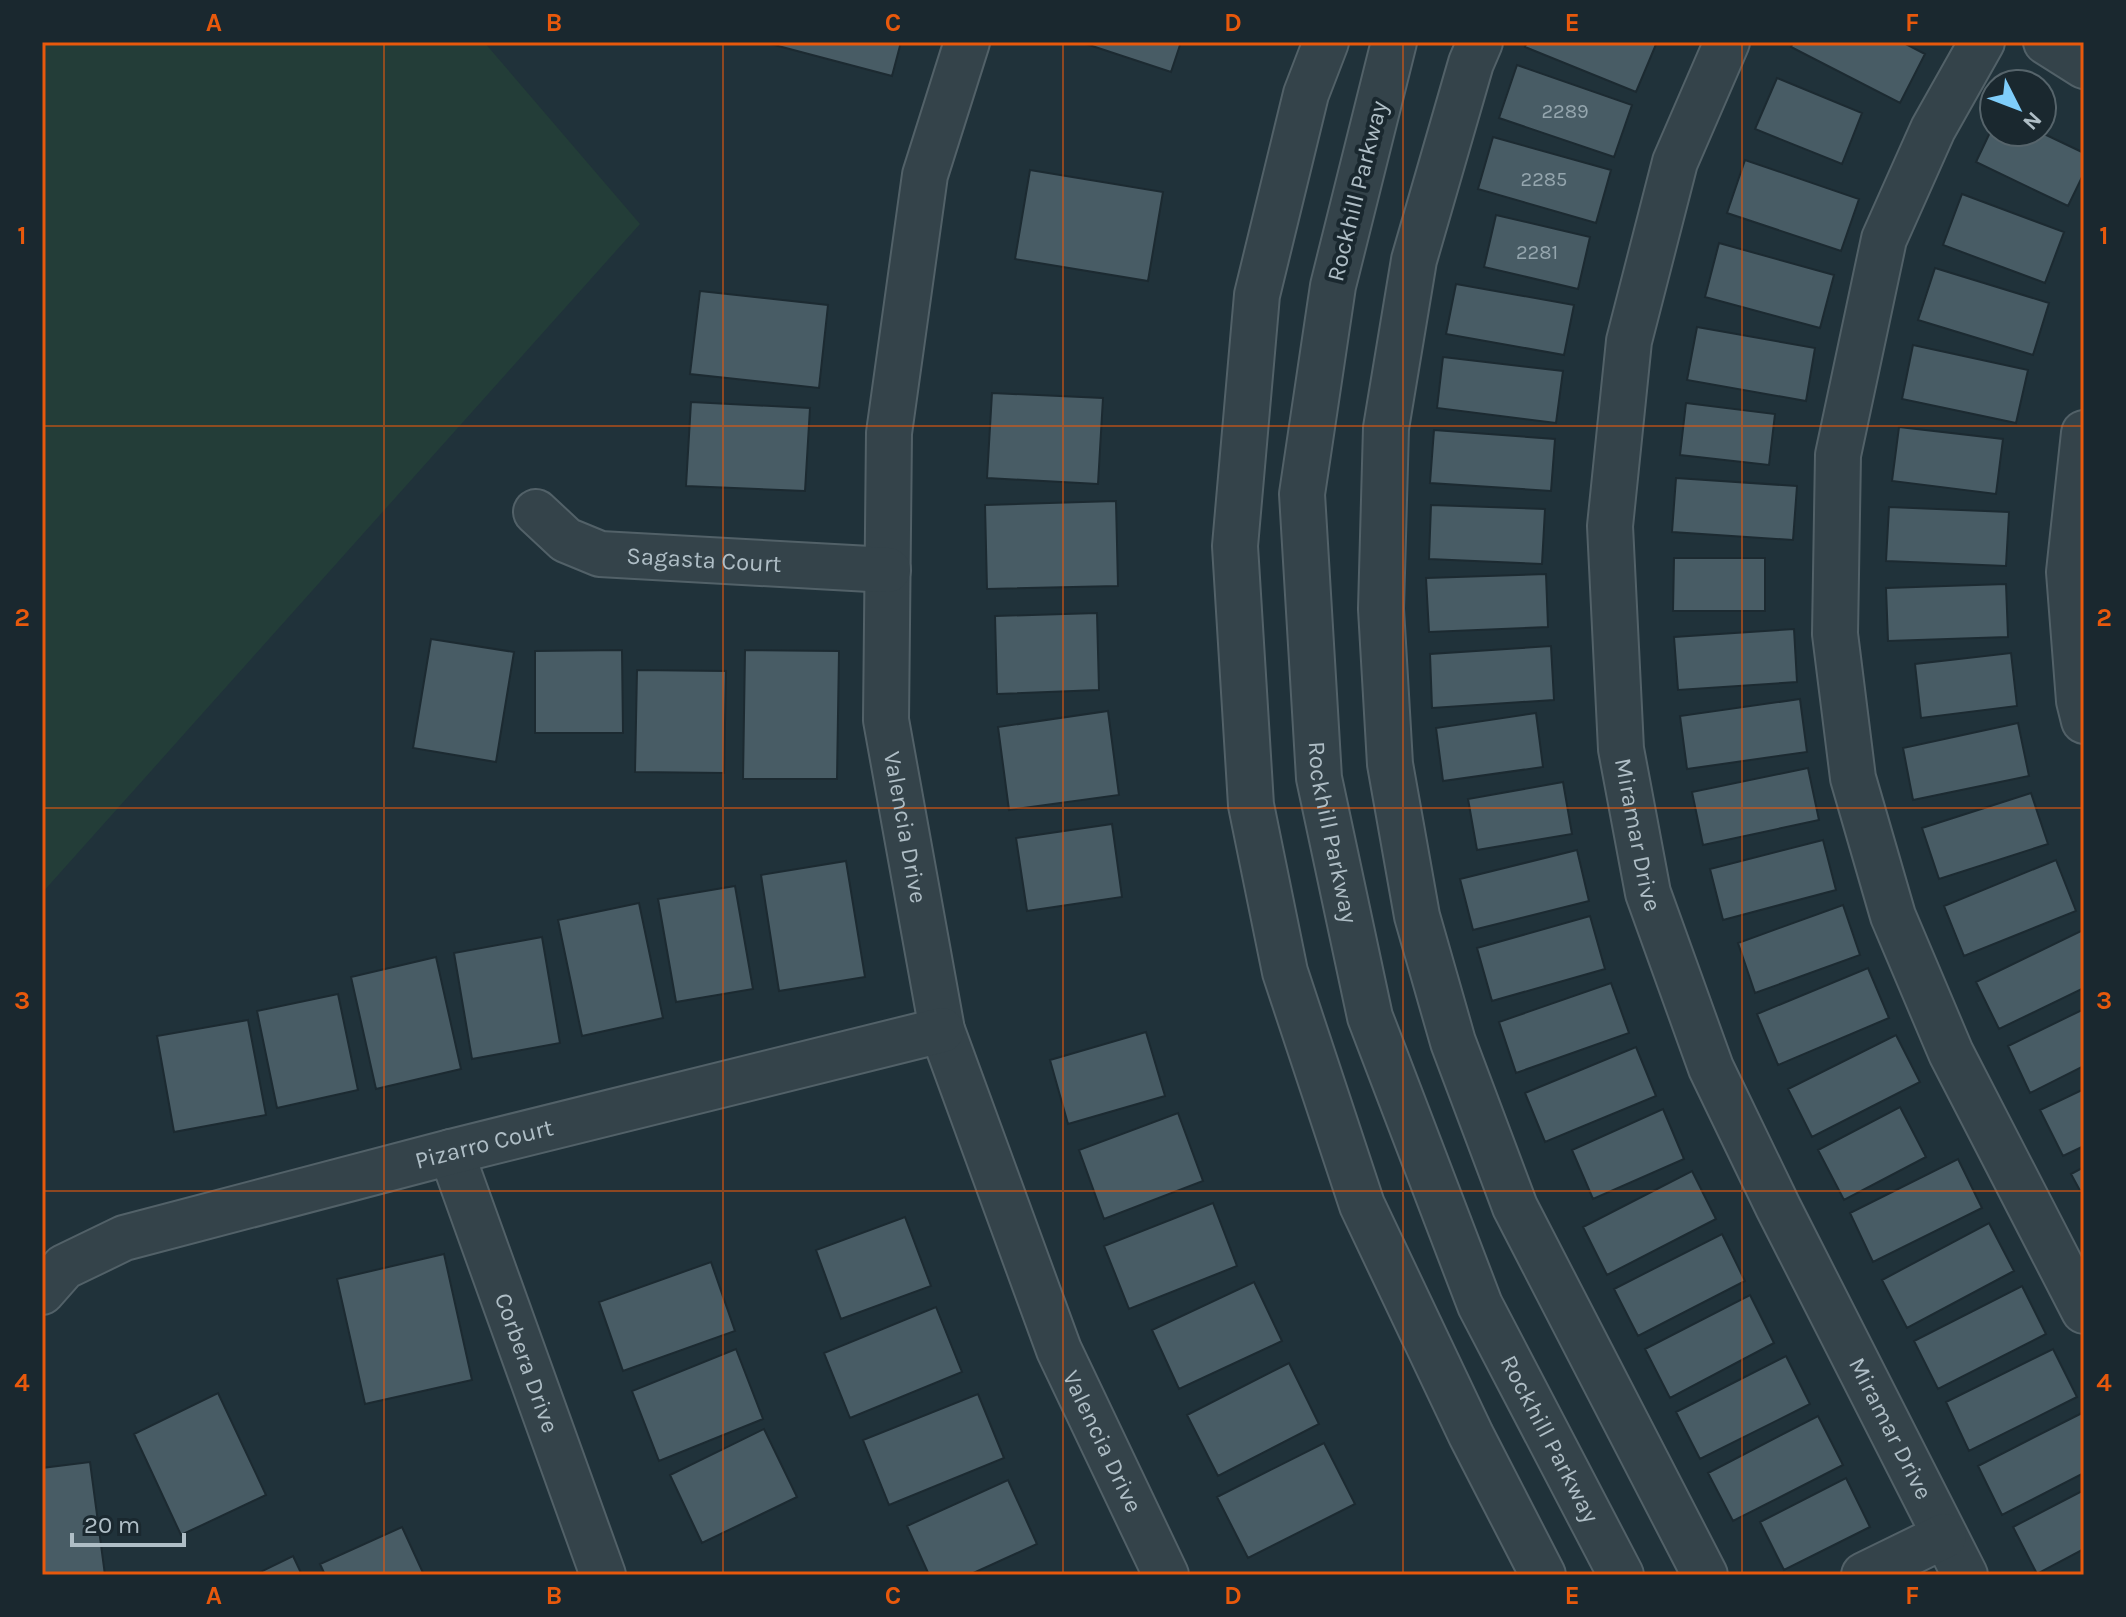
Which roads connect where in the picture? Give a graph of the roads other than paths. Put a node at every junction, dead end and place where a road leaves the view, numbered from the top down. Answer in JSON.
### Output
{"nodes":[{"id":1,"x":967,"y":42,"type":"edge"},
{"id":2,"x":1326,"y":42,"type":"edge"},
{"id":3,"x":1394,"y":42,"type":"edge"},
{"id":4,"x":1480,"y":42,"type":"edge"},
{"id":5,"x":1727,"y":42,"type":"edge"},
{"id":6,"x":1982,"y":42,"type":"edge"},
{"id":7,"x":2046,"y":42,"type":"edge"},
{"id":8,"x":2084,"y":66,"type":"edge"},
{"id":9,"x":2084,"y":433,"type":"edge"},
{"id":10,"x":536,"y":512,"type":"dead end"},
{"id":11,"x":888,"y":570,"type":"junction"},
{"id":12,"x":2084,"y":721,"type":"edge"},
{"id":13,"x":942,"y":1030,"type":"junction"},
{"id":14,"x":451,"y":1152,"type":"junction"},
{"id":15,"x":42,"y":1292,"type":"edge"},
{"id":16,"x":2084,"y":1311,"type":"edge"},
{"id":17,"x":1944,"y":1536,"type":"junction"},
{"id":18,"x":603,"y":1575,"type":"edge"},
{"id":19,"x":1166,"y":1575,"type":"edge"},
{"id":20,"x":1543,"y":1575,"type":"edge"},
{"id":21,"x":1621,"y":1575,"type":"edge"},
{"id":22,"x":1705,"y":1575,"type":"edge"},
{"id":23,"x":1864,"y":1575,"type":"edge"},
{"id":24,"x":1965,"y":1575,"type":"edge"}],
"edges":[{"from":1,"to":11,"type":"street","name":"Valencia Drive"},
{"from":2,"to":20,"type":"street"},
{"from":3,"to":21,"type":"street","name":"Rockhill Parkway"},
{"from":4,"to":22,"type":"street"},
{"from":5,"to":17,"type":"street","name":"Miramar Drive"},
{"from":6,"to":16,"type":"street"},
{"from":7,"to":8,"type":"street"},
{"from":9,"to":12,"type":"street"},
{"from":10,"to":11,"type":"street","name":"Sagasta Court"},
{"from":11,"to":13,"type":"street","name":"Valencia Drive"},
{"from":13,"to":14,"type":"street","name":"Pizarro Court"},
{"from":13,"to":19,"type":"street","name":"Valencia Drive"},
{"from":14,"to":15,"type":"street","name":"Pizarro Court"},
{"from":14,"to":18,"type":"street","name":"Corbera Drive"},
{"from":17,"to":23,"type":"street"},
{"from":17,"to":24,"type":"street","name":"Miramar Drive"}]}
